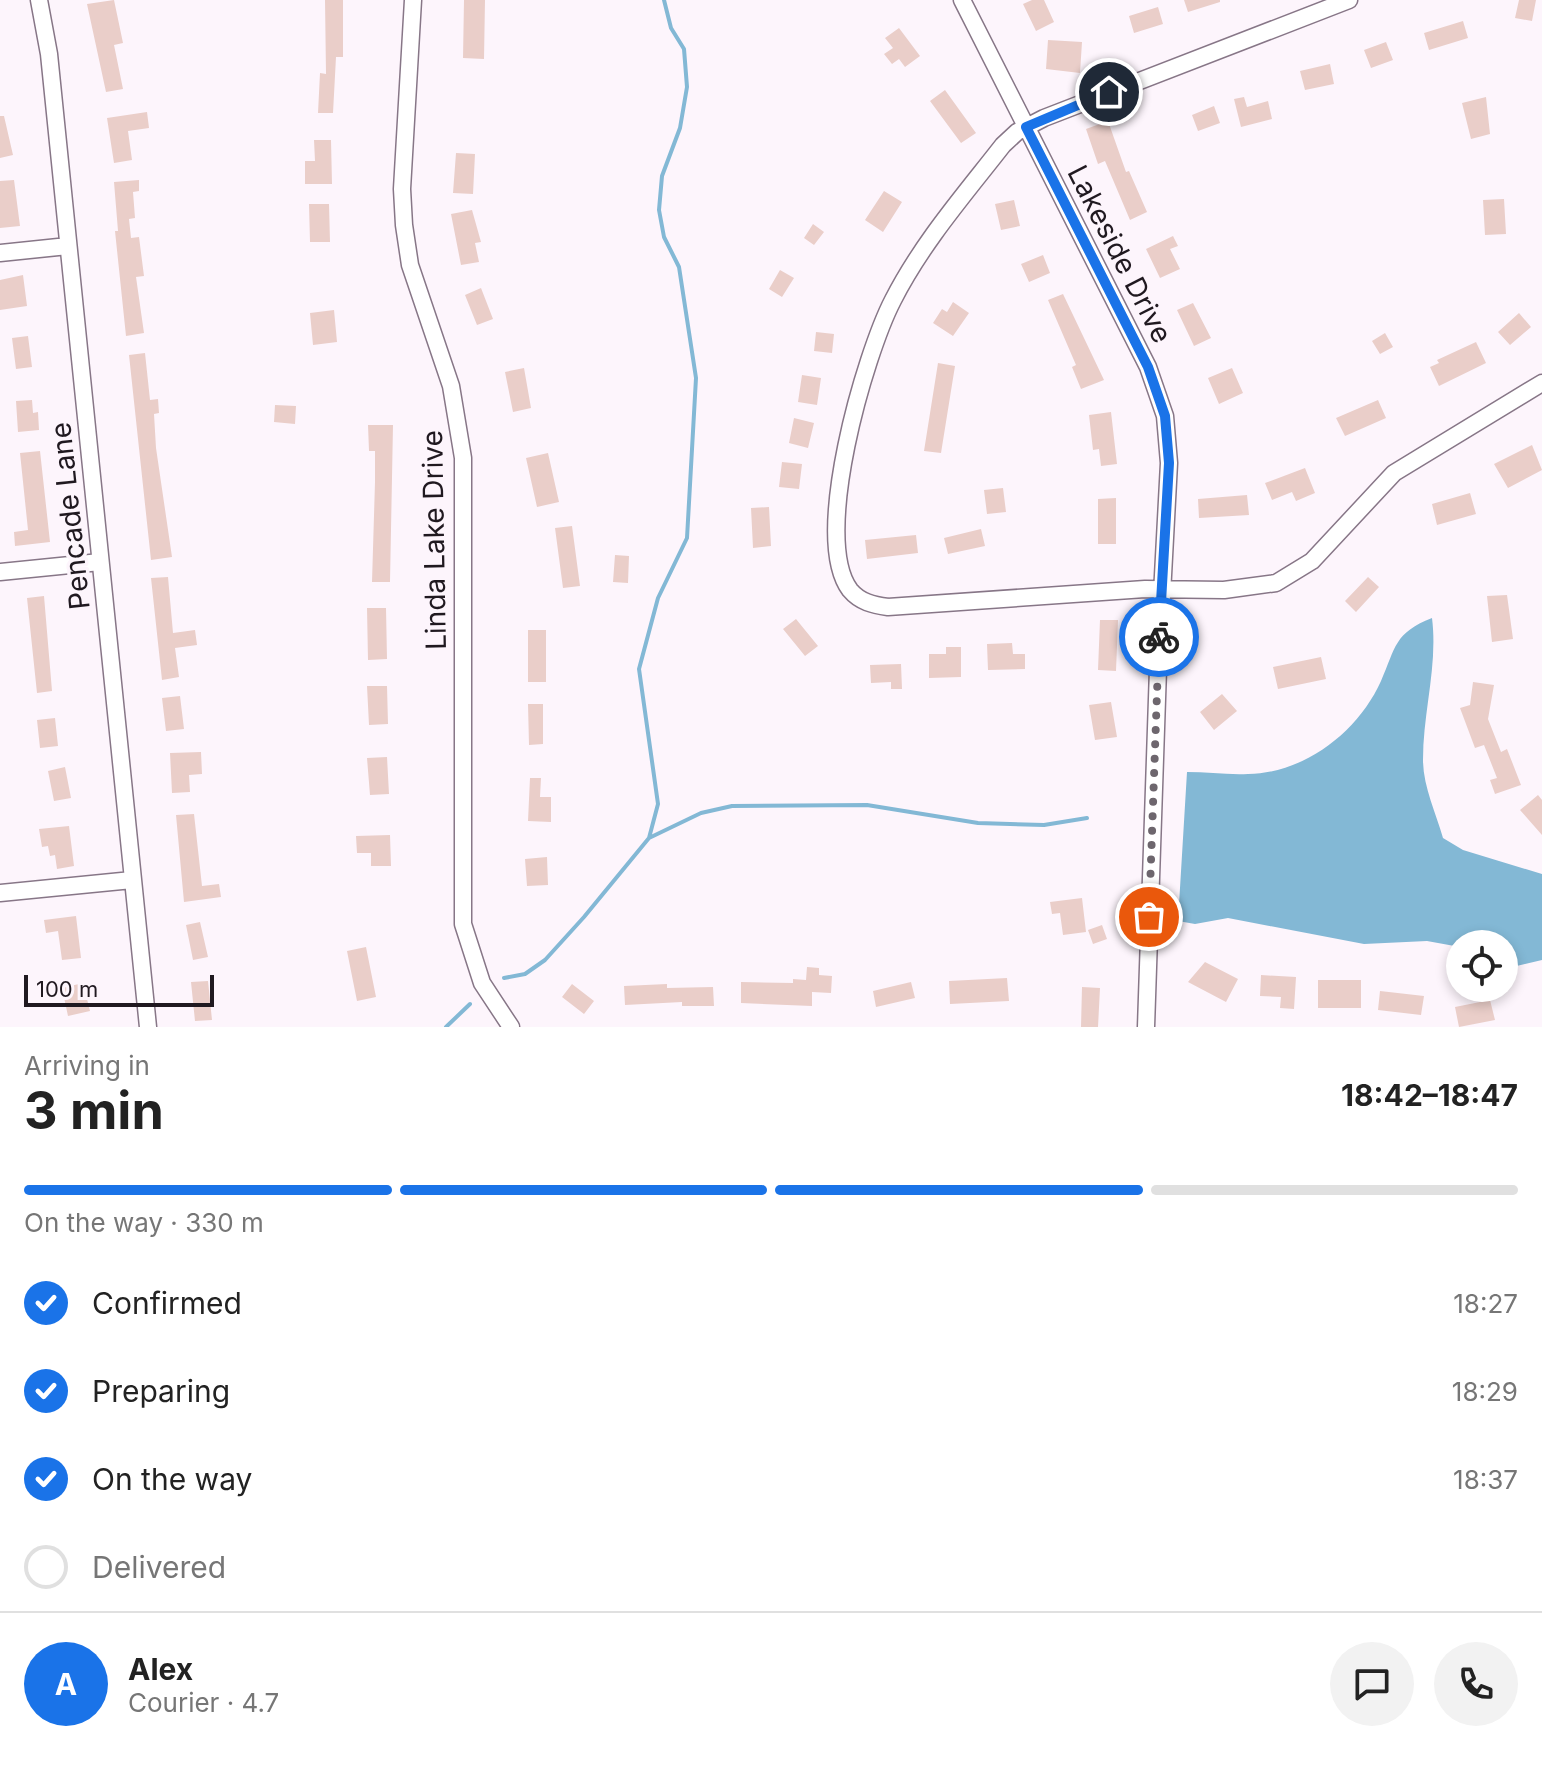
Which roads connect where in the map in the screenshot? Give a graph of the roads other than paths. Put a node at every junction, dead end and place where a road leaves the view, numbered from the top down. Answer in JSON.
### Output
{"nodes":[{"id":1,"x":39,"y":0,"type":"edge"},
{"id":2,"x":413,"y":0,"type":"edge"},
{"id":3,"x":962,"y":0,"type":"edge"},
{"id":4,"x":1349,"y":0,"type":"edge"},
{"id":5,"x":1026,"y":127,"type":"junction"},
{"id":6,"x":68,"y":246,"type":"junction"},
{"id":7,"x":0,"y":253,"type":"edge"},
{"id":8,"x":1542,"y":383,"type":"edge"},
{"id":9,"x":100,"y":562,"type":"junction"},
{"id":10,"x":0,"y":572,"type":"edge"},
{"id":11,"x":1162,"y":589,"type":"junction"},
{"id":12,"x":132,"y":880,"type":"junction"},
{"id":13,"x":0,"y":893,"type":"edge"},
{"id":14,"x":148,"y":1027,"type":"edge"},
{"id":15,"x":511,"y":1027,"type":"edge"},
{"id":16,"x":1146,"y":1027,"type":"edge"}],
"edges":[{"from":1,"to":6,"type":"street","name":"Pencade Lane"},
{"from":2,"to":15,"type":"street","name":"Linda Lake Drive"},
{"from":3,"to":5,"type":"street","name":"Lakeside Drive"},
{"from":4,"to":5,"type":"street"},
{"from":5,"to":11,"type":"street","name":"Lakeside Drive"},
{"from":5,"to":11,"type":"street"},
{"from":6,"to":7,"type":"street"},
{"from":6,"to":9,"type":"street","name":"Pencade Lane"},
{"from":8,"to":11,"type":"street"},
{"from":9,"to":10,"type":"street"},
{"from":9,"to":12,"type":"street","name":"Pencade Lane"},
{"from":11,"to":16,"type":"street","name":"Lakeside Drive"},
{"from":12,"to":13,"type":"street"},
{"from":12,"to":14,"type":"street","name":"Pencade Lane"}]}
